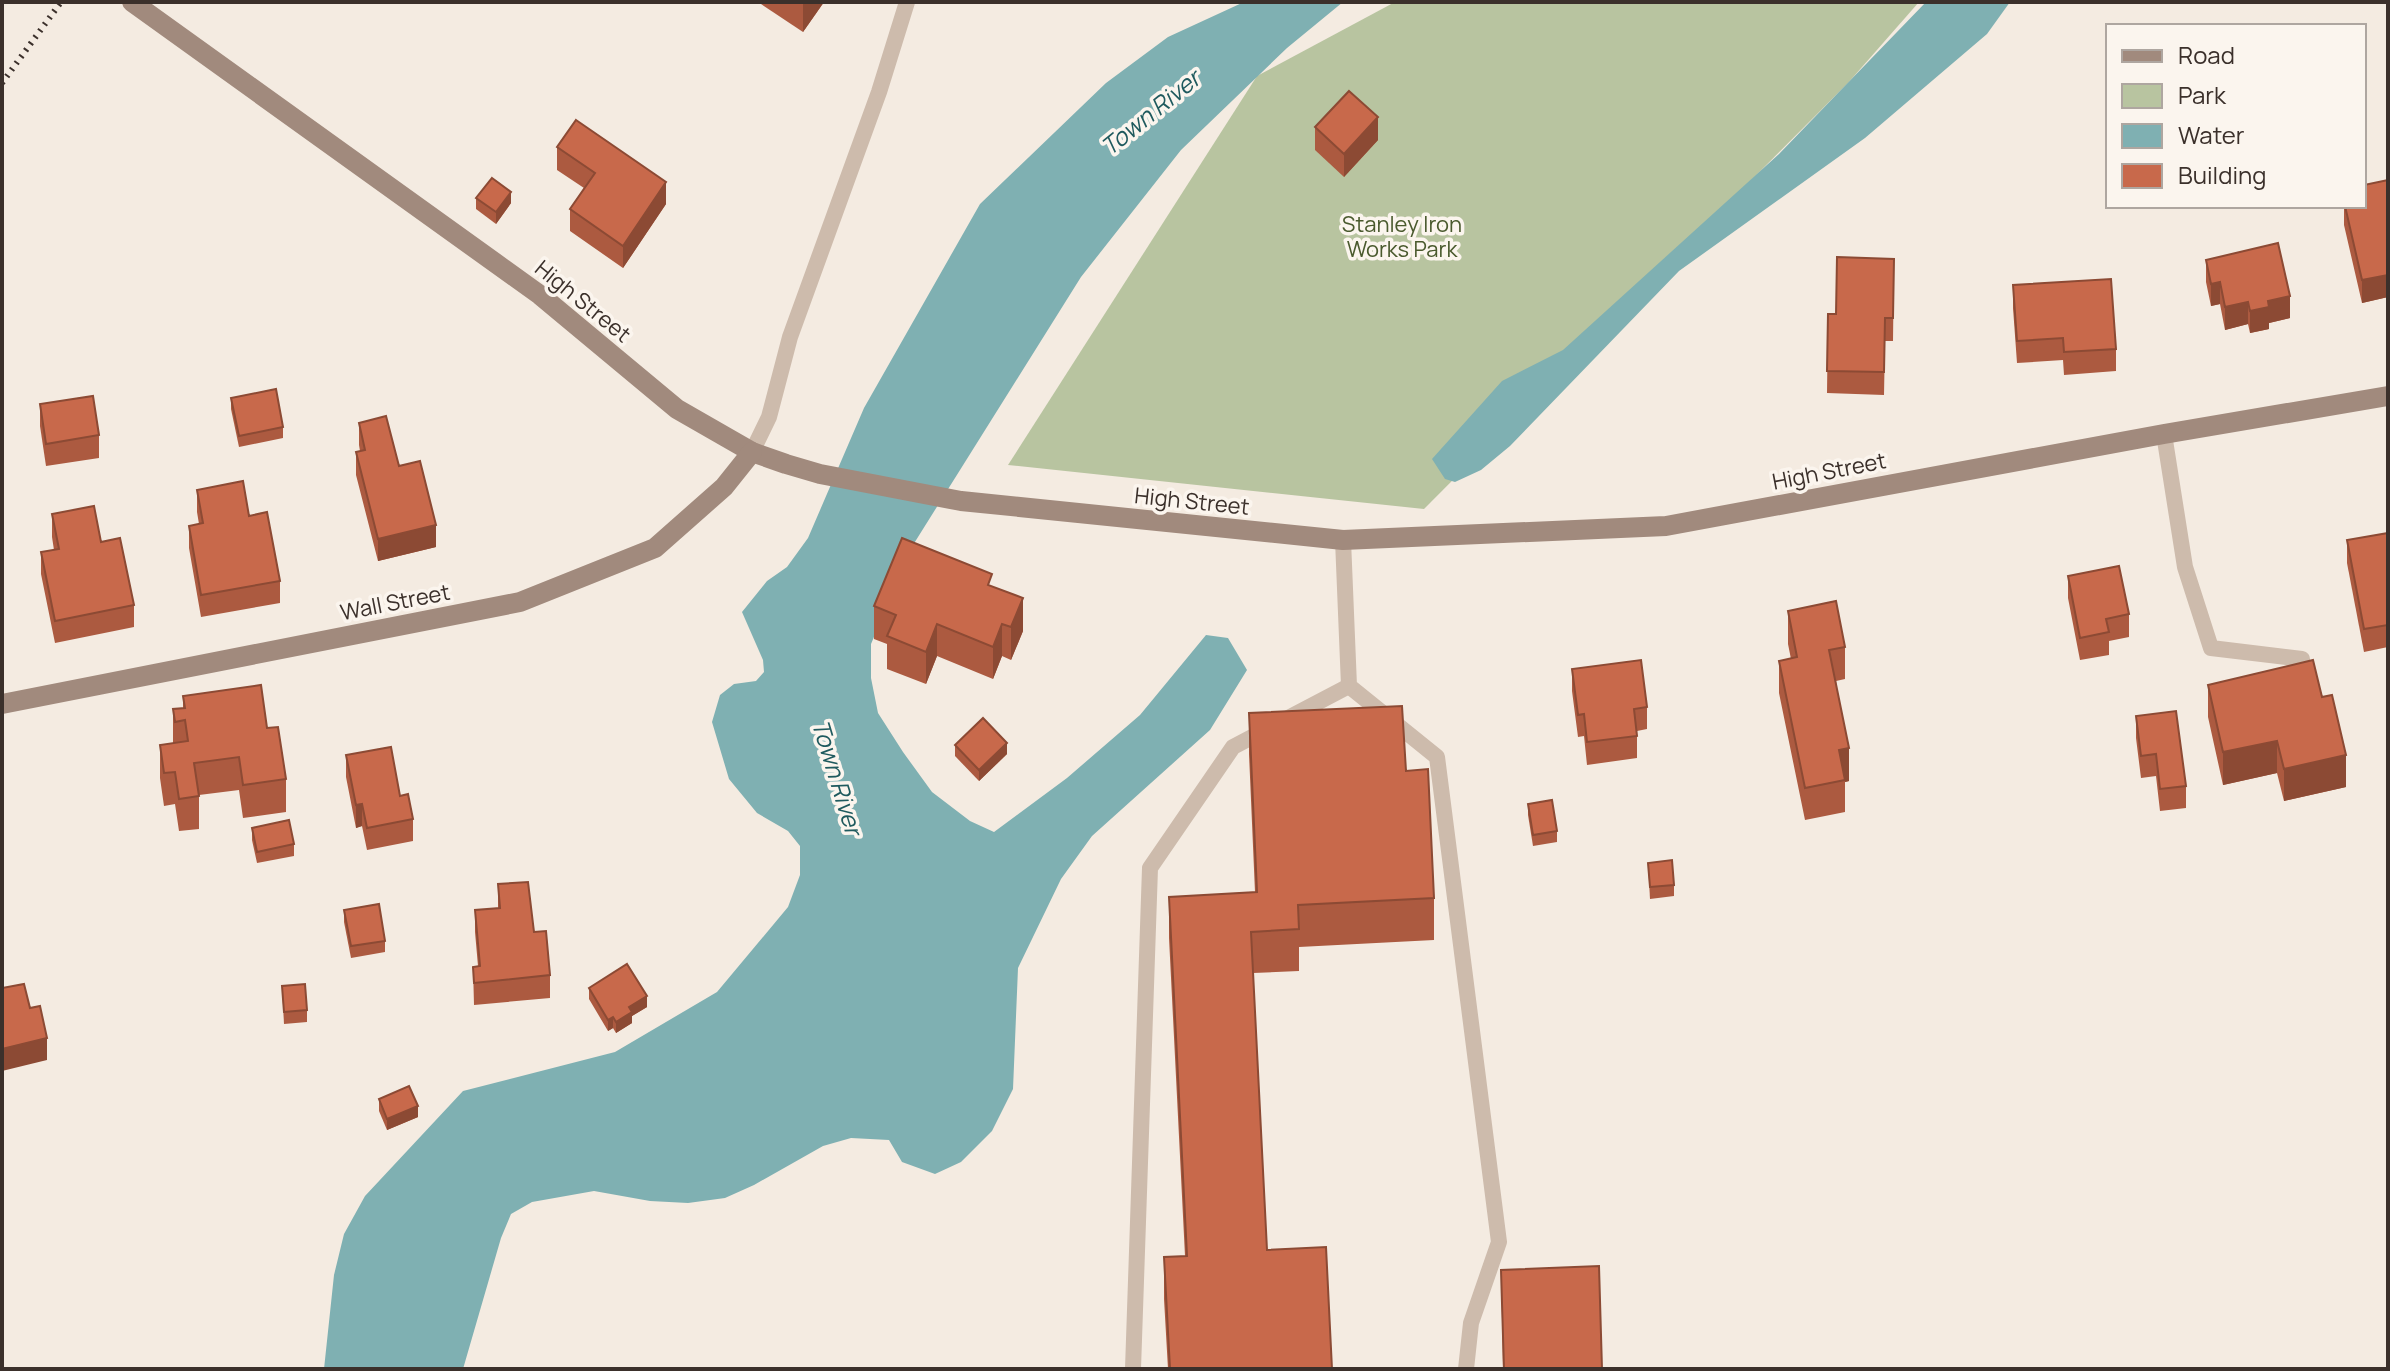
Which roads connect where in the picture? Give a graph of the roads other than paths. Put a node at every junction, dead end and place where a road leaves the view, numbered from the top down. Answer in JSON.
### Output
{"nodes":[{"id":1,"x":132,"y":2,"type":"edge"},
{"id":2,"x":907,"y":2,"type":"edge"},
{"id":3,"x":2388,"y":396,"type":"edge"},
{"id":4,"x":2164,"y":434,"type":"junction"},
{"id":5,"x":752,"y":452,"type":"junction"},
{"id":6,"x":1343,"y":540,"type":"junction"},
{"id":7,"x":2302,"y":659,"type":"edge"},
{"id":8,"x":1349,"y":686,"type":"junction"},
{"id":9,"x":2,"y":704,"type":"edge"},
{"id":10,"x":1133,"y":1369,"type":"edge"},
{"id":11,"x":1466,"y":1369,"type":"edge"}],
"edges":[{"from":1,"to":5,"type":"main road","name":"High Street"},
{"from":2,"to":5,"type":"lane"},
{"from":3,"to":4,"type":"main road","name":"High Street"},
{"from":4,"to":6,"type":"main road","name":"High Street"},
{"from":4,"to":7,"type":"lane"},
{"from":5,"to":6,"type":"main road","name":"High Street"},
{"from":5,"to":9,"type":"main road","name":"Wall Street"},
{"from":6,"to":8,"type":"lane"},
{"from":8,"to":10,"type":"lane"},
{"from":8,"to":11,"type":"lane"}]}
